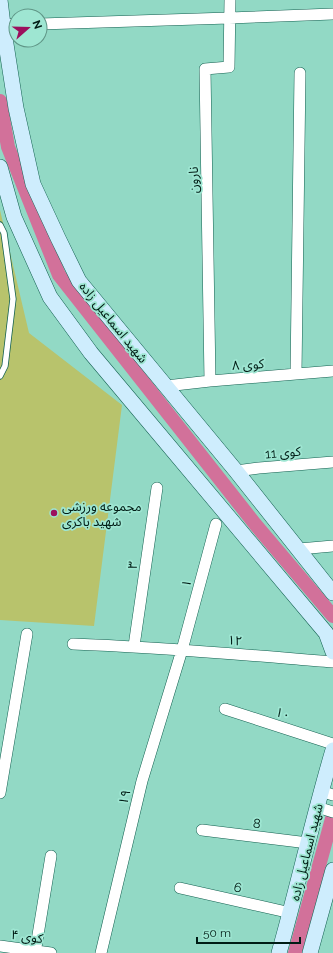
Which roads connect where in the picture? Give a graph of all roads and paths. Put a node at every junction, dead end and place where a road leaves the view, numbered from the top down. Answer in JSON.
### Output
{"nodes":[{"id":1,"x":0,"y":0,"type":"edge"},
{"id":2,"x":230,"y":0,"type":"edge"},
{"id":3,"x":333,"y":14,"type":"edge"},
{"id":4,"x":229,"y":18,"type":"junction"},
{"id":5,"x":8,"y":21,"type":"edge"},
{"id":6,"x":48,"y":24,"type":"edge"},
{"id":7,"x":11,"y":48,"type":"edge"},
{"id":8,"x":300,"y":73,"type":"dead end"},
{"id":9,"x":0,"y":167,"type":"edge"},
{"id":10,"x":0,"y":225,"type":"edge"},
{"id":11,"x":333,"y":371,"type":"edge"},
{"id":12,"x":296,"y":374,"type":"junction"},
{"id":13,"x":0,"y":376,"type":"edge"},
{"id":14,"x":210,"y":381,"type":"junction"},
{"id":15,"x":166,"y":386,"type":"junction"},
{"id":16,"x":333,"y":462,"type":"edge"},
{"id":17,"x":236,"y":471,"type":"junction"},
{"id":18,"x":157,"y":488,"type":"dead end"},
{"id":19,"x":216,"y":524,"type":"dead end"},
{"id":20,"x":333,"y":546,"type":"edge"},
{"id":21,"x":298,"y":549,"type":"junction"},
{"id":22,"x":333,"y":593,"type":"edge"},
{"id":23,"x":27,"y":634,"type":"dead end"},
{"id":24,"x":73,"y":644,"type":"dead end"},
{"id":25,"x":134,"y":646,"type":"junction"},
{"id":26,"x":182,"y":650,"type":"junction"},
{"id":27,"x":333,"y":652,"type":"edge"},
{"id":28,"x":333,"y":662,"type":"edge"},
{"id":29,"x":225,"y":709,"type":"dead end"},
{"id":30,"x":333,"y":744,"type":"edge"},
{"id":31,"x":333,"y":750,"type":"edge"},
{"id":32,"x":327,"y":793,"type":"edge"},
{"id":33,"x":0,"y":794,"type":"edge"},
{"id":34,"x":317,"y":807,"type":"junction"},
{"id":35,"x":333,"y":812,"type":"edge"},
{"id":36,"x":202,"y":830,"type":"dead end"},
{"id":37,"x":308,"y":843,"type":"junction"},
{"id":38,"x":51,"y":856,"type":"dead end"},
{"id":39,"x":333,"y":870,"type":"edge"},
{"id":40,"x":180,"y":888,"type":"dead end"},
{"id":41,"x":329,"y":904,"type":"edge"},
{"id":42,"x":290,"y":913,"type":"junction"},
{"id":43,"x":0,"y":946,"type":"edge"},
{"id":44,"x":36,"y":952,"type":"edge"},
{"id":45,"x":51,"y":953,"type":"edge"},
{"id":46,"x":100,"y":953,"type":"edge"},
{"id":47,"x":279,"y":953,"type":"edge"},
{"id":48,"x":310,"y":953,"type":"edge"}],
"edges":[{"from":1,"to":5,"type":"street","name":"شهید اسماعیل زاده"},
{"from":2,"to":4,"type":"street","name":"نارون"},
{"from":3,"to":4,"type":"street"},
{"from":4,"to":6,"type":"street"},
{"from":4,"to":14,"type":"street","name":"نارون"},
{"from":7,"to":15,"type":"street","name":"شهید اسماعیل زاده"},
{"from":8,"to":12,"type":"street"},
{"from":9,"to":27,"type":"street"},
{"from":10,"to":13,"type":"lane"},
{"from":11,"to":12,"type":"street","name":"کوی ۸"},
{"from":12,"to":14,"type":"street","name":"کوی ۸"},
{"from":14,"to":15,"type":"street","name":"کوی ۸"},
{"from":15,"to":17,"type":"street","name":"شهید اسماعیل زاده"},
{"from":16,"to":17,"type":"street","name":"کوی 11"},
{"from":17,"to":21,"type":"street","name":"شهید اسماعیل زاده"},
{"from":18,"to":25,"type":"street","name":"۳"},
{"from":19,"to":26,"type":"street","name":"۱"},
{"from":20,"to":21,"type":"street"},
{"from":21,"to":22,"type":"street","name":"شهید اسماعیل زاده"},
{"from":23,"to":33,"type":"street"},
{"from":24,"to":25,"type":"street","name":"۱۲"},
{"from":25,"to":26,"type":"street","name":"۱۲"},
{"from":26,"to":28,"type":"street","name":"۱۲"},
{"from":26,"to":46,"type":"street","name":"۱۹"},
{"from":29,"to":30,"type":"street","name":"۱۰"},
{"from":31,"to":32,"type":"street","name":"شهید اسماعیل زاده"},
{"from":32,"to":34,"type":"street","name":"شهید اسماعیل زاده"},
{"from":34,"to":35,"type":"street"},
{"from":34,"to":37,"type":"street","name":"شهید اسماعیل زاده"},
{"from":36,"to":37,"type":"street","name":"8"},
{"from":37,"to":42,"type":"street","name":"شهید اسماعیل زاده"},
{"from":38,"to":44,"type":"street"},
{"from":39,"to":41,"type":"street"},
{"from":40,"to":42,"type":"street","name":"6"},
{"from":41,"to":48,"type":"street"},
{"from":42,"to":47,"type":"street","name":"شهید اسماعیل زاده"},
{"from":43,"to":44,"type":"street","name":"کوی ۴"},
{"from":44,"to":45,"type":"street","name":"کوی ۴"}]}
